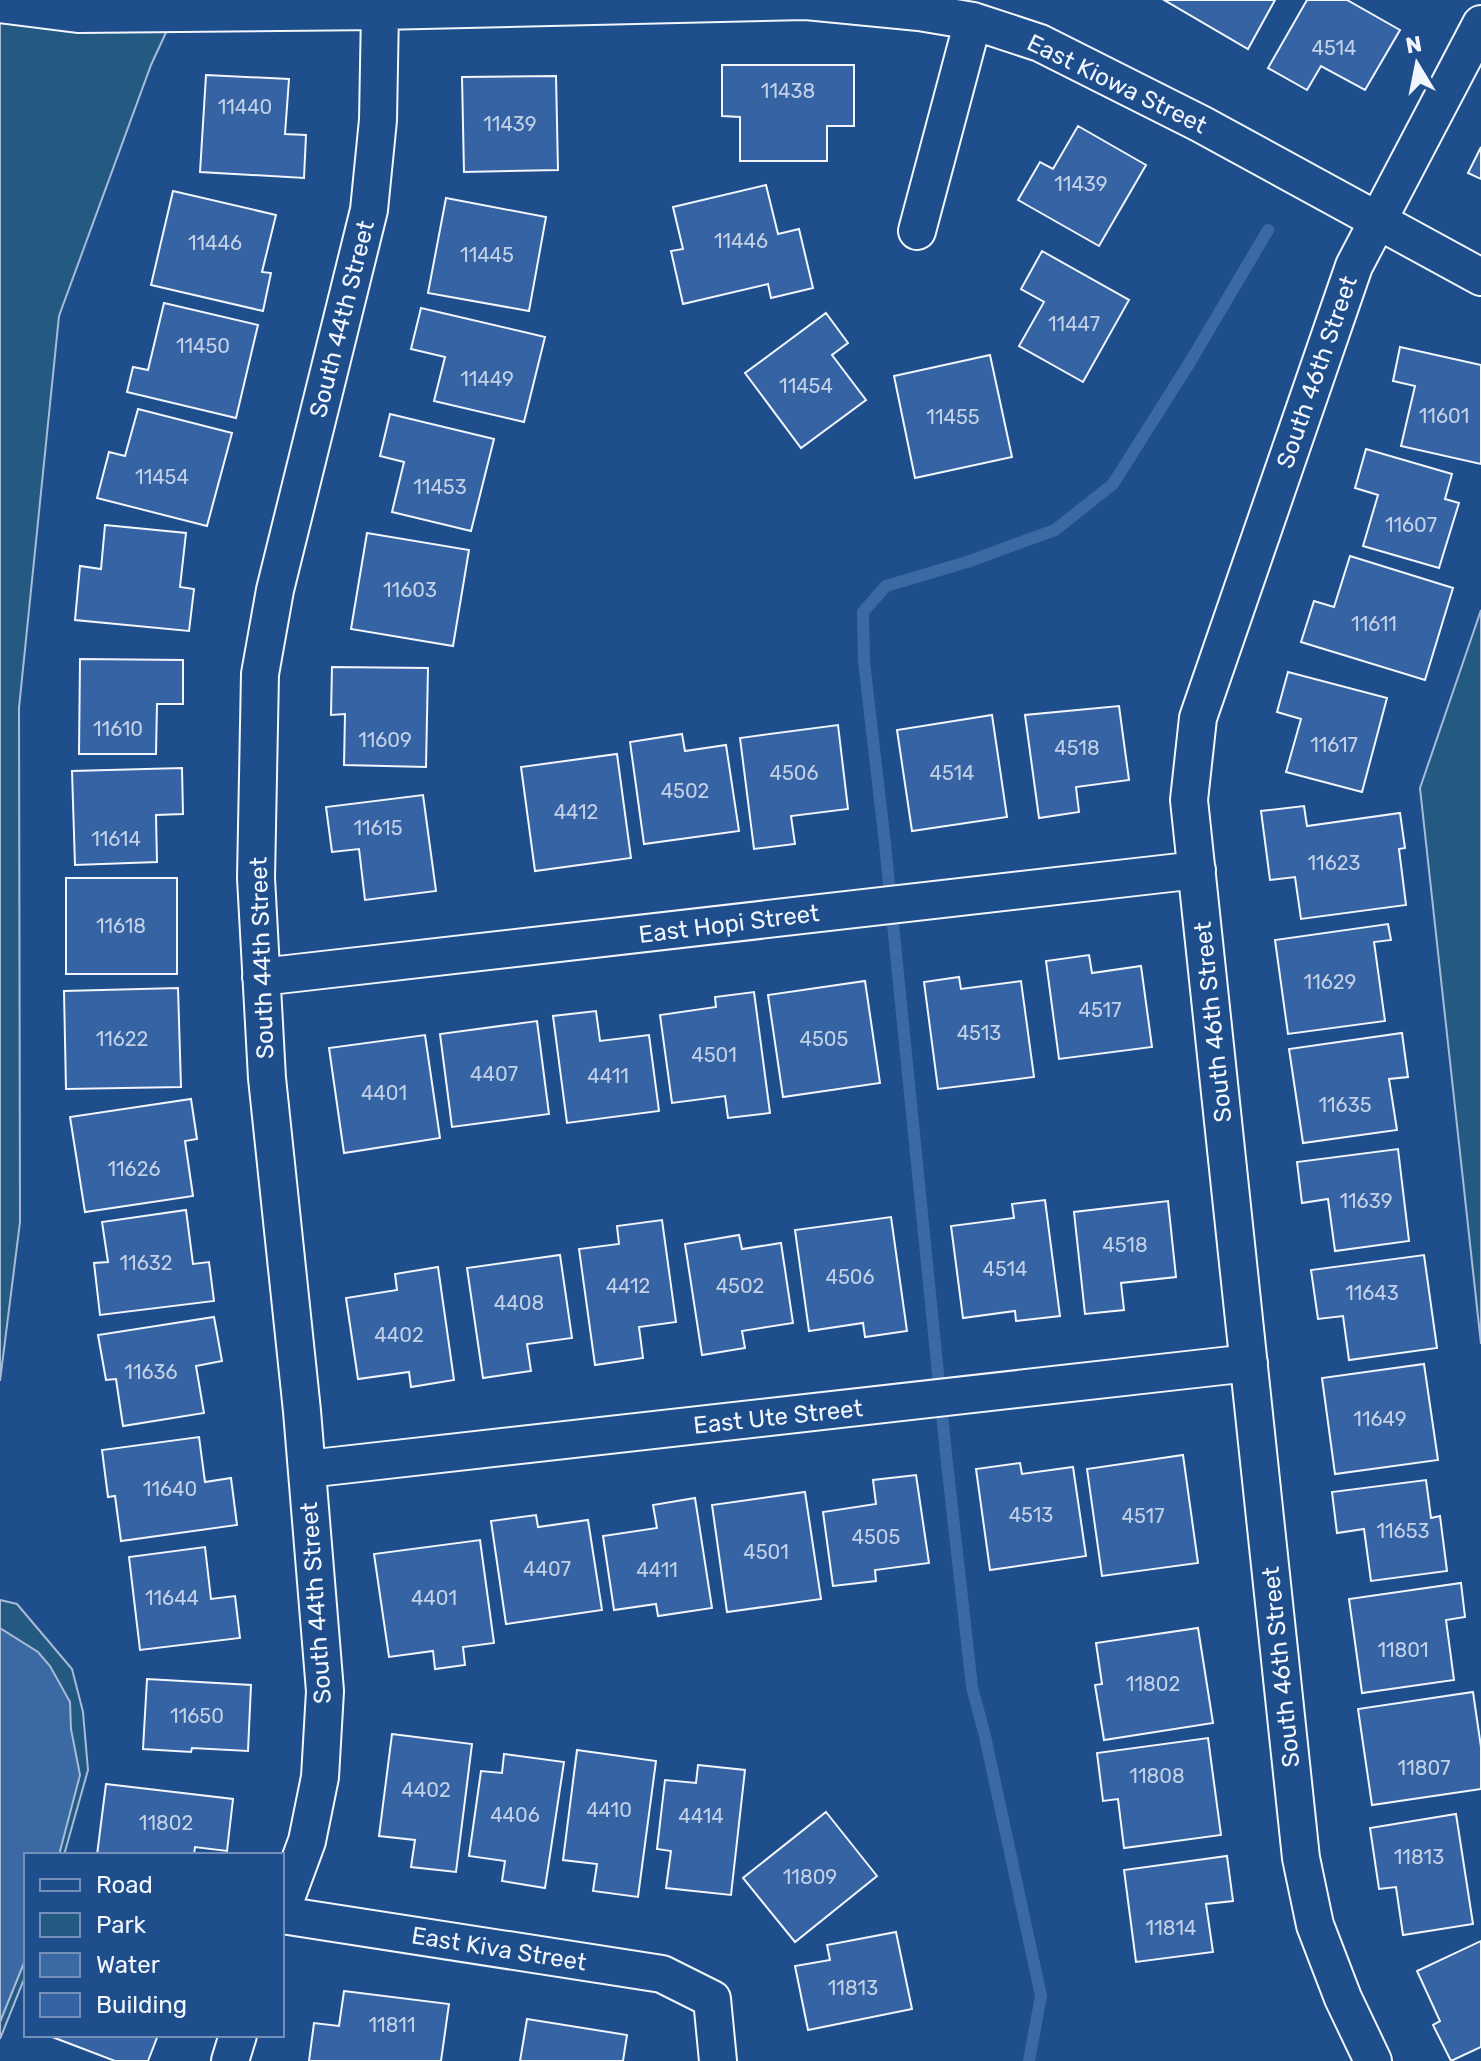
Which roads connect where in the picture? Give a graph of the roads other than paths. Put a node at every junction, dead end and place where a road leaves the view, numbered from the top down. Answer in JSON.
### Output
{"nodes":[{"id":1,"x":608,"y":3,"type":"edge"},
{"id":2,"x":0,"y":4,"type":"edge"},
{"id":3,"x":380,"y":11,"type":"junction"},
{"id":4,"x":973,"y":21,"type":"junction"},
{"id":5,"x":1481,"y":24,"type":"edge"},
{"id":6,"x":1376,"y":221,"type":"junction"},
{"id":7,"x":917,"y":231,"type":"dead end"},
{"id":8,"x":1481,"y":277,"type":"edge"},
{"id":9,"x":1197,"y":870,"type":"junction"},
{"id":10,"x":261,"y":977,"type":"junction"},
{"id":11,"x":1249,"y":1363,"type":"junction"},
{"id":12,"x":307,"y":1469,"type":"junction"},
{"id":13,"x":284,"y":1904,"type":"edge"},
{"id":14,"x":284,"y":1915,"type":"edge"},
{"id":15,"x":237,"y":2037,"type":"edge"},
{"id":16,"x":230,"y":2061,"type":"edge"},
{"id":17,"x":718,"y":2061,"type":"edge"},
{"id":18,"x":1373,"y":2061,"type":"edge"}],
"edges":[{"from":1,"to":3,"type":"street","name":"East Kiowa Street"},
{"from":1,"to":4,"type":"street","name":"East Kiowa Street"},
{"from":2,"to":3,"type":"street","name":"East Kiowa Street"},
{"from":3,"to":10,"type":"street","name":"South 44th Street"},
{"from":4,"to":6,"type":"street","name":"East Kiowa Street"},
{"from":4,"to":7,"type":"street"},
{"from":5,"to":6,"type":"street","name":"South 46th Street"},
{"from":6,"to":8,"type":"street","name":"East Kiowa Street"},
{"from":6,"to":9,"type":"street","name":"South 46th Street"},
{"from":9,"to":10,"type":"street","name":"East Hopi Street"},
{"from":9,"to":11,"type":"street","name":"South 46th Street"},
{"from":10,"to":12,"type":"street","name":"South 44th Street"},
{"from":11,"to":12,"type":"street","name":"East Ute Street"},
{"from":11,"to":18,"type":"street","name":"South 46th Street"},
{"from":12,"to":13,"type":"street","name":"South 44th Street"},
{"from":14,"to":17,"type":"street","name":"East Kiva Street"},
{"from":15,"to":16,"type":"street"}]}
